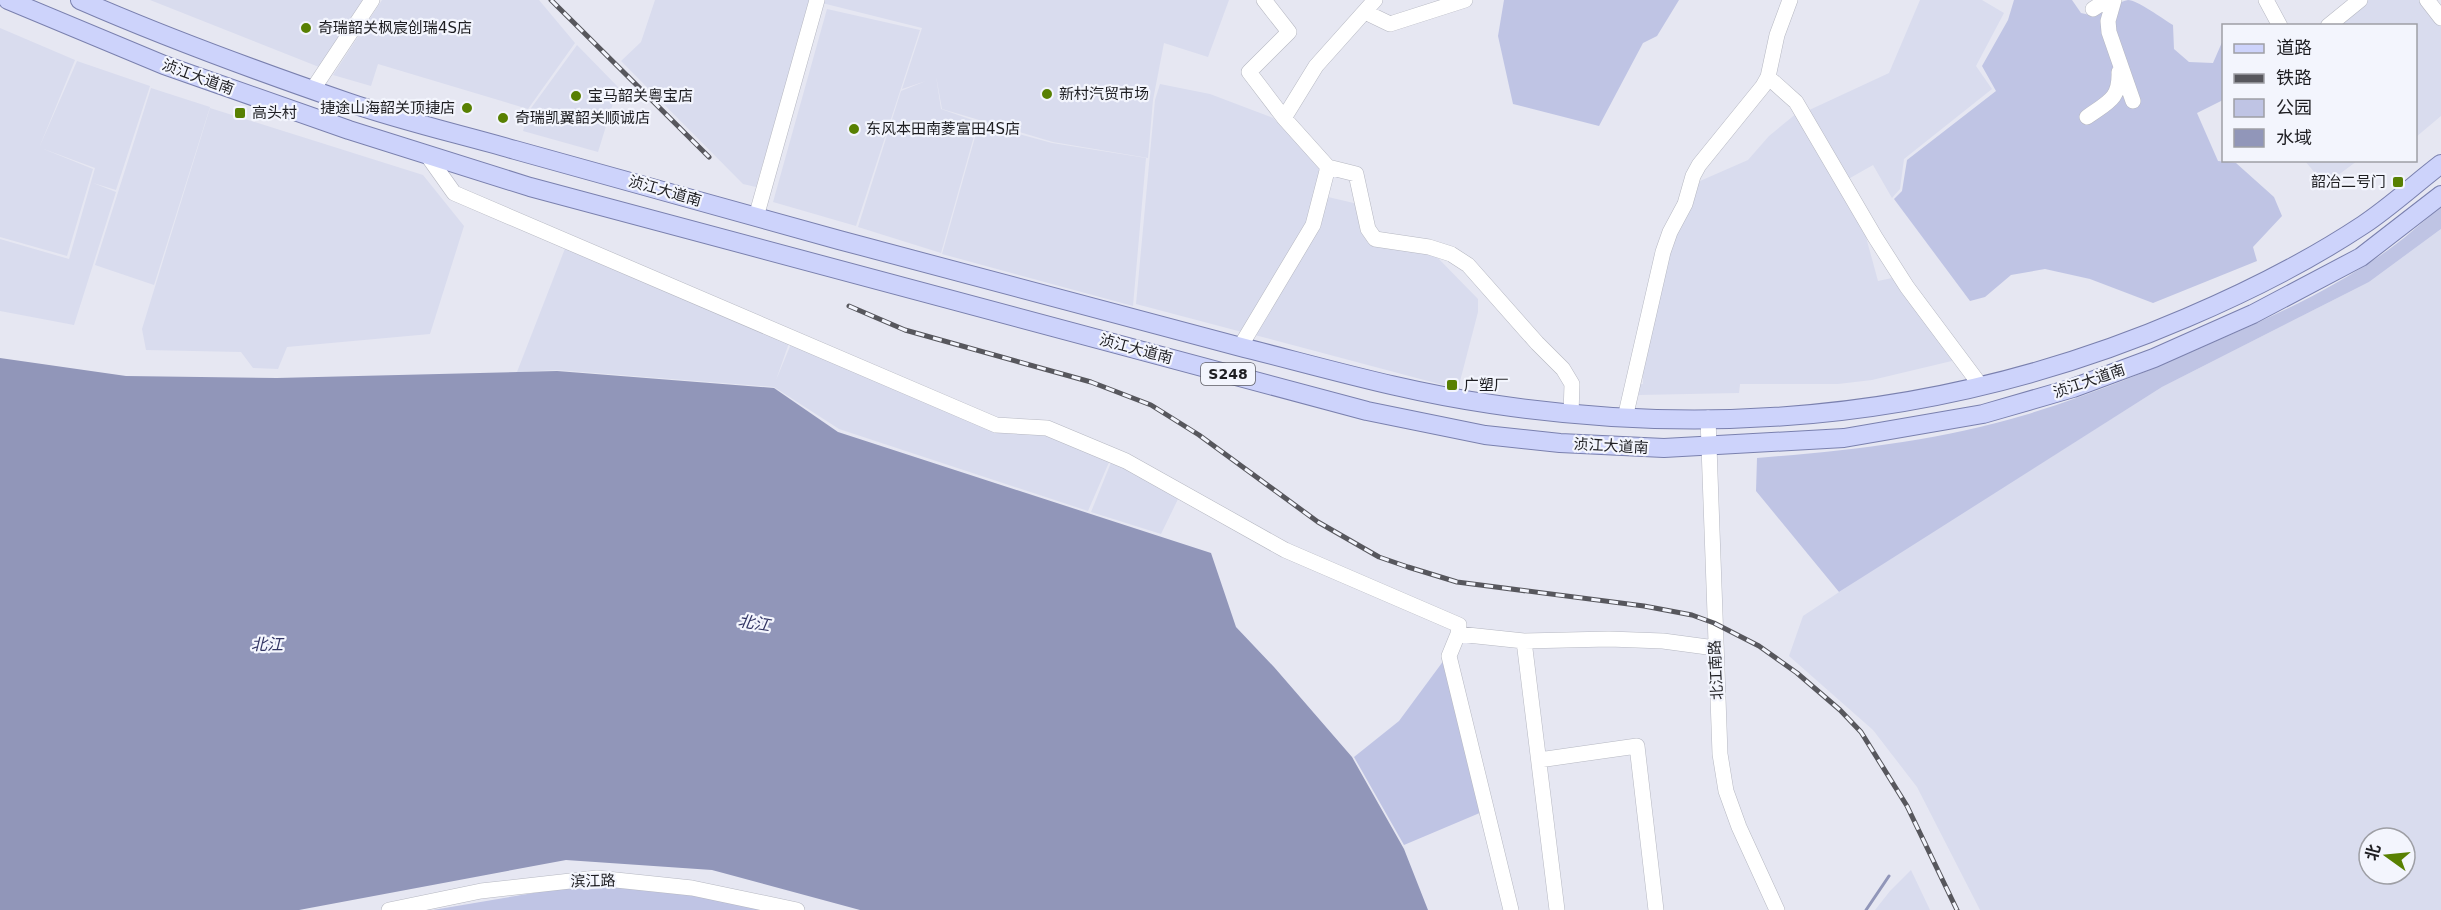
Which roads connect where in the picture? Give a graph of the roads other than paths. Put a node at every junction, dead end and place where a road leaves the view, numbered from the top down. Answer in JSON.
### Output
{"nodes":[{"id":1,"x":8,"y":0,"type":"edge"},
{"id":2,"x":80,"y":0,"type":"edge"},
{"id":3,"x":372,"y":0,"type":"edge"},
{"id":4,"x":817,"y":0,"type":"edge"},
{"id":5,"x":1264,"y":0,"type":"edge"},
{"id":6,"x":1465,"y":0,"type":"edge"},
{"id":7,"x":1790,"y":0,"type":"edge"},
{"id":8,"x":2107,"y":0,"type":"edge"},
{"id":9,"x":2114,"y":0,"type":"edge"},
{"id":10,"x":2266,"y":0,"type":"edge"},
{"id":11,"x":2360,"y":0,"type":"edge"},
{"id":12,"x":2427,"y":0,"type":"edge"},
{"id":13,"x":1370,"y":6,"type":"edge"},
{"id":14,"x":2093,"y":9,"type":"dead end"},
{"id":15,"x":2441,"y":18,"type":"edge"},
{"id":16,"x":2279,"y":24,"type":"edge"},
{"id":17,"x":2330,"y":24,"type":"edge"},
{"id":18,"x":2118,"y":57,"type":"junction"},
{"id":19,"x":1768,"y":77,"type":"junction"},
{"id":20,"x":313,"y":89,"type":"junction"},
{"id":21,"x":2133,"y":101,"type":"dead end"},
{"id":22,"x":2087,"y":117,"type":"dead end"},
{"id":23,"x":1284,"y":118,"type":"junction"},
{"id":24,"x":434,"y":127,"type":"junction"},
{"id":25,"x":427,"y":155,"type":"junction"},
{"id":26,"x":2441,"y":164,"type":"edge"},
{"id":27,"x":1328,"y":167,"type":"junction"},
{"id":28,"x":2441,"y":195,"type":"edge"},
{"id":29,"x":756,"y":217,"type":"junction"},
{"id":30,"x":749,"y":246,"type":"junction"},
{"id":31,"x":1240,"y":346,"type":"junction"},
{"id":32,"x":1982,"y":386,"type":"junction"},
{"id":33,"x":1571,"y":414,"type":"junction"},
{"id":34,"x":1625,"y":418,"type":"junction"},
{"id":35,"x":1708,"y":418,"type":"junction"},
{"id":36,"x":1709,"y":446,"type":"junction"},
{"id":37,"x":1458,"y":634,"type":"junction"},
{"id":38,"x":1524,"y":641,"type":"junction"},
{"id":39,"x":1715,"y":648,"type":"junction"},
{"id":40,"x":1539,"y":760,"type":"junction"},
{"id":41,"x":389,"y":910,"type":"edge"},
{"id":42,"x":797,"y":910,"type":"edge"},
{"id":43,"x":1511,"y":910,"type":"edge"},
{"id":44,"x":1557,"y":910,"type":"edge"},
{"id":45,"x":1656,"y":910,"type":"edge"},
{"id":46,"x":1777,"y":910,"type":"edge"}],
"edges":[{"from":1,"to":25,"type":"main road","name":"浈江大道南","number":"S248"},
{"from":2,"to":20,"type":"main road","name":"浈江大道南","number":"S248"},
{"from":3,"to":20,"type":"street"},
{"from":4,"to":29,"type":"street"},
{"from":5,"to":23,"type":"street"},
{"from":6,"to":13,"type":"street"},
{"from":7,"to":19,"type":"street"},
{"from":8,"to":14,"type":"street"},
{"from":9,"to":18,"type":"street"},
{"from":10,"to":16,"type":"street"},
{"from":11,"to":17,"type":"street"},
{"from":12,"to":15,"type":"street"},
{"from":13,"to":23,"type":"street"},
{"from":18,"to":21,"type":"street"},
{"from":18,"to":22,"type":"street"},
{"from":19,"to":32,"type":"street"},
{"from":19,"to":34,"type":"street"},
{"from":20,"to":24,"type":"main road","name":"浈江大道南","number":"S248"},
{"from":23,"to":27,"type":"street"},
{"from":24,"to":25,"type":"main road"},
{"from":24,"to":29,"type":"main road","name":"浈江大道南","number":"S248"},
{"from":25,"to":30,"type":"main road","name":"浈江大道南","number":"S248"},
{"from":25,"to":37,"type":"street"},
{"from":26,"to":32,"type":"main road","name":"浈江大道南","number":"S248"},
{"from":27,"to":31,"type":"street"},
{"from":27,"to":33,"type":"street"},
{"from":28,"to":36,"type":"main road","name":"浈江大道南","number":"S248"},
{"from":29,"to":30,"type":"main road"},
{"from":29,"to":31,"type":"main road","name":"浈江大道南","number":"S248"},
{"from":30,"to":36,"type":"main road","name":"浈江大道南","number":"S248"},
{"from":31,"to":33,"type":"main road","name":"浈江大道南","number":"S248"},
{"from":32,"to":35,"type":"main road","name":"浈江大道南","number":"S248"},
{"from":33,"to":34,"type":"main road","name":"浈江大道南","number":"S248"},
{"from":34,"to":35,"type":"main road","name":"浈江大道南","number":"S248"},
{"from":35,"to":36,"type":"street","name":"北江南路"},
{"from":36,"to":39,"type":"street","name":"北江南路"},
{"from":37,"to":38,"type":"street"},
{"from":37,"to":43,"type":"street"},
{"from":38,"to":39,"type":"street"},
{"from":38,"to":40,"type":"street"},
{"from":39,"to":46,"type":"street","name":"北江南路"},
{"from":40,"to":44,"type":"street"},
{"from":40,"to":45,"type":"street"},
{"from":41,"to":42,"type":"street","name":"滨江路"}]}
